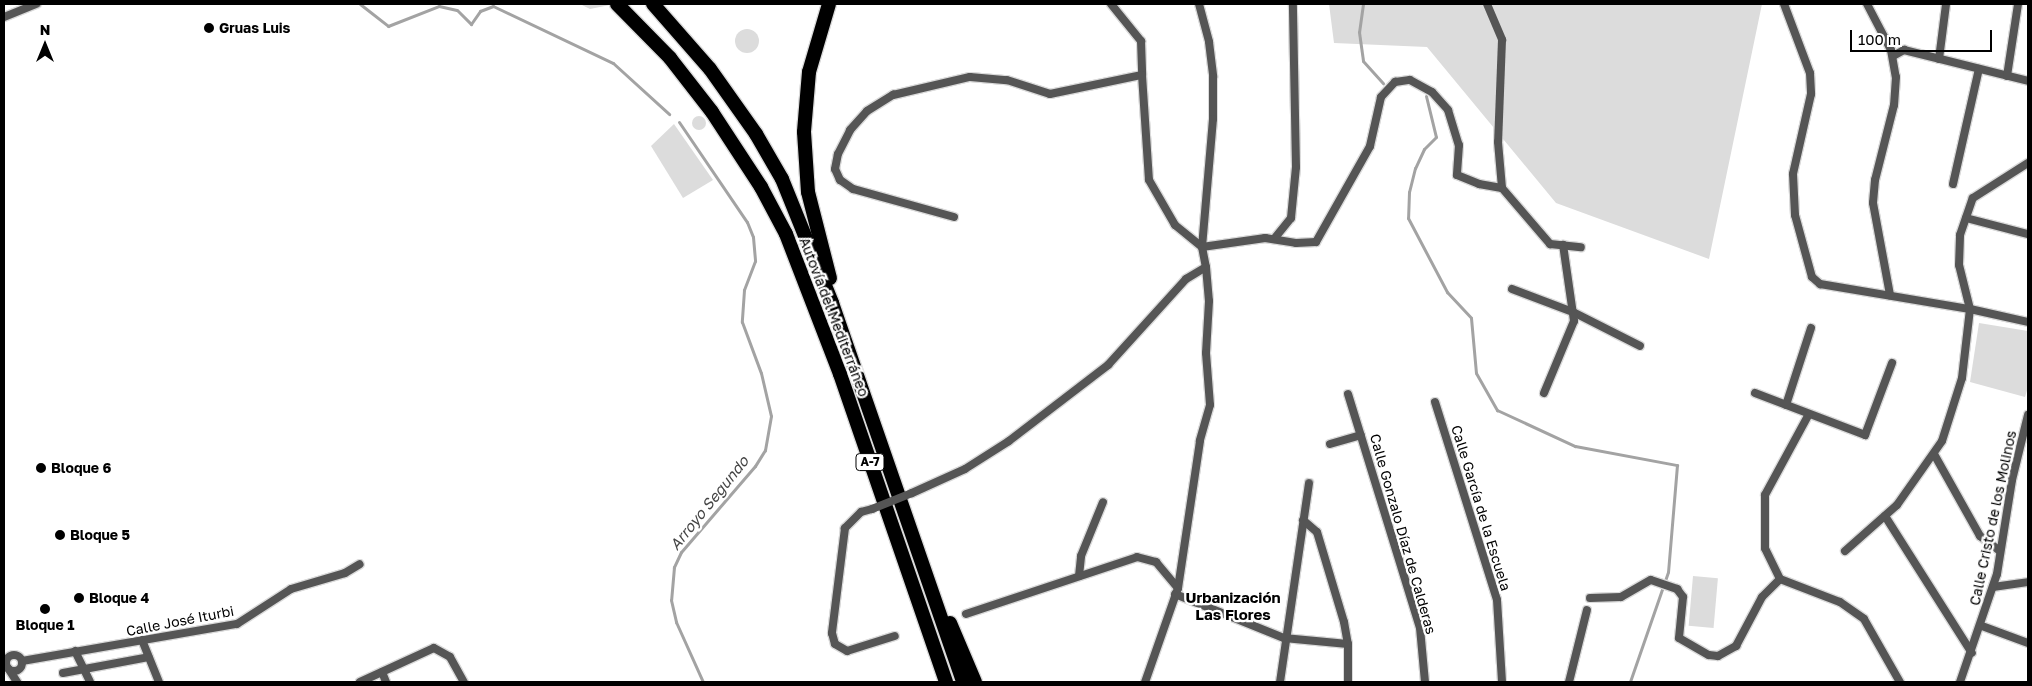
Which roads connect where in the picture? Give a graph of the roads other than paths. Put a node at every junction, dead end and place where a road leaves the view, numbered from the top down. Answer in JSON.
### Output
{"nodes":[{"id":1,"x":36,"y":4,"type":"edge"},
{"id":2,"x":617,"y":4,"type":"edge"},
{"id":3,"x":653,"y":4,"type":"edge"},
{"id":4,"x":829,"y":4,"type":"edge"},
{"id":5,"x":1111,"y":4,"type":"edge"},
{"id":6,"x":1199,"y":4,"type":"edge"},
{"id":7,"x":1293,"y":4,"type":"edge"},
{"id":8,"x":1487,"y":4,"type":"edge"},
{"id":9,"x":1784,"y":4,"type":"edge"},
{"id":10,"x":1946,"y":4,"type":"edge"},
{"id":11,"x":2018,"y":4,"type":"edge"},
{"id":12,"x":1870,"y":6,"type":"edge"},
{"id":13,"x":4,"y":17,"type":"edge"},
{"id":14,"x":1893,"y":56,"type":"junction"},
{"id":15,"x":1939,"y":59,"type":"junction"},
{"id":16,"x":1979,"y":69,"type":"junction"},
{"id":17,"x":1142,"y":75,"type":"junction"},
{"id":18,"x":2007,"y":76,"type":"junction"},
{"id":19,"x":2028,"y":81,"type":"edge"},
{"id":20,"x":2028,"y":163,"type":"edge"},
{"id":21,"x":1953,"y":184,"type":"dead end"},
{"id":22,"x":1502,"y":188,"type":"junction"},
{"id":23,"x":954,"y":217,"type":"dead end"},
{"id":24,"x":1966,"y":218,"type":"junction"},
{"id":25,"x":2028,"y":234,"type":"edge"},
{"id":26,"x":1274,"y":240,"type":"junction"},
{"id":27,"x":1564,"y":245,"type":"junction"},
{"id":28,"x":1202,"y":247,"type":"junction"},
{"id":29,"x":1581,"y":247,"type":"dead end"},
{"id":30,"x":1206,"y":267,"type":"junction"},
{"id":31,"x":1512,"y":289,"type":"dead end"},
{"id":32,"x":1890,"y":295,"type":"junction"},
{"id":33,"x":832,"y":303,"type":"junction"},
{"id":34,"x":1970,"y":309,"type":"junction"},
{"id":35,"x":1573,"y":312,"type":"junction"},
{"id":36,"x":2028,"y":322,"type":"edge"},
{"id":37,"x":1811,"y":328,"type":"dead end"},
{"id":38,"x":1640,"y":346,"type":"dead end"},
{"id":39,"x":1892,"y":363,"type":"dead end"},
{"id":40,"x":1544,"y":392,"type":"dead end"},
{"id":41,"x":1756,"y":393,"type":"dead end"},
{"id":42,"x":1348,"y":394,"type":"dead end"},
{"id":43,"x":1435,"y":402,"type":"dead end"},
{"id":44,"x":1786,"y":404,"type":"junction"},
{"id":45,"x":1809,"y":414,"type":"junction"},
{"id":46,"x":2028,"y":414,"type":"edge"},
{"id":47,"x":1362,"y":435,"type":"junction"},
{"id":48,"x":1330,"y":444,"type":"dead end"},
{"id":49,"x":1934,"y":454,"type":"junction"},
{"id":50,"x":1309,"y":483,"type":"dead end"},
{"id":51,"x":1103,"y":502,"type":"dead end"},
{"id":52,"x":1885,"y":516,"type":"junction"},
{"id":53,"x":1303,"y":520,"type":"junction"},
{"id":54,"x":1845,"y":551,"type":"dead end"},
{"id":55,"x":2000,"y":551,"type":"junction"},
{"id":56,"x":360,"y":564,"type":"dead end"},
{"id":57,"x":1079,"y":576,"type":"junction"},
{"id":58,"x":1780,"y":579,"type":"junction"},
{"id":59,"x":928,"y":581,"type":"junction"},
{"id":60,"x":2028,"y":582,"type":"edge"},
{"id":61,"x":1993,"y":587,"type":"junction"},
{"id":62,"x":1177,"y":591,"type":"junction"},
{"id":63,"x":1590,"y":598,"type":"dead end"},
{"id":64,"x":1587,"y":610,"type":"dead end"},
{"id":65,"x":966,"y":614,"type":"dead end"},
{"id":66,"x":1982,"y":626,"type":"junction"},
{"id":67,"x":895,"y":636,"type":"dead end"},
{"id":68,"x":930,"y":636,"type":"junction"},
{"id":69,"x":1284,"y":638,"type":"junction"},
{"id":70,"x":142,"y":640,"type":"junction"},
{"id":71,"x":2028,"y":642,"type":"edge"},
{"id":72,"x":1348,"y":644,"type":"junction"},
{"id":73,"x":75,"y":651,"type":"junction"},
{"id":74,"x":1972,"y":652,"type":"junction"},
{"id":75,"x":149,"y":657,"type":"junction"},
{"id":76,"x":22,"y":664,"type":"junction"},
{"id":77,"x":6,"y":665,"type":"edge"},
{"id":78,"x":84,"y":671,"type":"junction"},
{"id":79,"x":382,"y":672,"type":"junction"},
{"id":80,"x":63,"y":673,"type":"dead end"},
{"id":81,"x":19,"y":682,"type":"edge"},
{"id":82,"x":90,"y":682,"type":"edge"},
{"id":83,"x":159,"y":682,"type":"edge"},
{"id":84,"x":360,"y":682,"type":"edge"},
{"id":85,"x":386,"y":682,"type":"edge"},
{"id":86,"x":464,"y":682,"type":"edge"},
{"id":87,"x":939,"y":682,"type":"edge"},
{"id":88,"x":946,"y":682,"type":"edge"},
{"id":89,"x":962,"y":682,"type":"edge"},
{"id":90,"x":975,"y":682,"type":"edge"},
{"id":91,"x":1145,"y":682,"type":"edge"},
{"id":92,"x":1280,"y":682,"type":"edge"},
{"id":93,"x":1348,"y":682,"type":"edge"},
{"id":94,"x":1424,"y":682,"type":"edge"},
{"id":95,"x":1502,"y":682,"type":"edge"},
{"id":96,"x":1570,"y":682,"type":"edge"},
{"id":97,"x":1900,"y":682,"type":"edge"},
{"id":98,"x":1960,"y":682,"type":"edge"}],
"edges":[{"from":1,"to":13,"type":"street"},
{"from":2,"to":68,"type":"highway","name":"Autovía del Mediterráneo","number":"A-7"},
{"from":3,"to":33,"type":"highway","name":"Autovía del Mediterráneo","number":"A-7"},
{"from":4,"to":33,"type":"highway"},
{"from":5,"to":17,"type":"street"},
{"from":6,"to":28,"type":"street"},
{"from":7,"to":26,"type":"street"},
{"from":8,"to":22,"type":"street"},
{"from":9,"to":32,"type":"street"},
{"from":10,"to":15,"type":"street"},
{"from":11,"to":18,"type":"street"},
{"from":12,"to":14,"type":"street"},
{"from":14,"to":15,"type":"street"},
{"from":14,"to":32,"type":"street"},
{"from":15,"to":16,"type":"street"},
{"from":16,"to":18,"type":"street"},
{"from":16,"to":21,"type":"street"},
{"from":17,"to":23,"type":"street"},
{"from":17,"to":28,"type":"street"},
{"from":18,"to":19,"type":"street"},
{"from":20,"to":24,"type":"street"},
{"from":22,"to":26,"type":"street"},
{"from":22,"to":27,"type":"street"},
{"from":24,"to":25,"type":"street"},
{"from":24,"to":34,"type":"street"},
{"from":26,"to":28,"type":"street"},
{"from":27,"to":29,"type":"street"},
{"from":27,"to":35,"type":"street"},
{"from":28,"to":30,"type":"street"},
{"from":30,"to":62,"type":"street"},
{"from":30,"to":67,"type":"street","bridge":true},
{"from":31,"to":35,"type":"street"},
{"from":32,"to":34,"type":"street"},
{"from":33,"to":59,"type":"highway","name":"Autovía del Mediterráneo","number":"A-7"},
{"from":34,"to":36,"type":"street"},
{"from":34,"to":49,"type":"street"},
{"from":35,"to":38,"type":"street"},
{"from":35,"to":40,"type":"street"},
{"from":37,"to":44,"type":"street"},
{"from":39,"to":45,"type":"street"},
{"from":41,"to":44,"type":"street"},
{"from":42,"to":47,"type":"street","name":"Calle Gonzalo Díaz de Calderas"},
{"from":43,"to":95,"type":"street","name":"Calle García de la Escuela"},
{"from":44,"to":45,"type":"street"},
{"from":45,"to":58,"type":"street"},
{"from":46,"to":55,"type":"street","name":"Calle Cristo de los Molinos"},
{"from":47,"to":48,"type":"street"},
{"from":47,"to":94,"type":"street","name":"Calle Gonzalo Díaz de Calderas"},
{"from":49,"to":52,"type":"street"},
{"from":49,"to":55,"type":"street"},
{"from":50,"to":53,"type":"street"},
{"from":51,"to":57,"type":"street"},
{"from":52,"to":54,"type":"street"},
{"from":52,"to":74,"type":"street"},
{"from":53,"to":69,"type":"street"},
{"from":53,"to":72,"type":"street"},
{"from":55,"to":61,"type":"street","name":"Calle Cristo de los Molinos"},
{"from":56,"to":70,"type":"street","name":"Calle José Iturbi"},
{"from":57,"to":62,"type":"street"},
{"from":57,"to":65,"type":"street"},
{"from":58,"to":63,"type":"street"},
{"from":58,"to":97,"type":"street"},
{"from":59,"to":89,"type":"highway","name":"Autovía del Mediterráneo","number":"A-7"},
{"from":59,"to":90,"type":"highway"},
{"from":60,"to":61,"type":"street"},
{"from":61,"to":66,"type":"street","name":"Calle Cristo de los Molinos"},
{"from":62,"to":69,"type":"street"},
{"from":62,"to":91,"type":"street"},
{"from":64,"to":96,"type":"street"},
{"from":66,"to":71,"type":"street"},
{"from":66,"to":74,"type":"street","name":"Calle Cristo de los Molinos"},
{"from":68,"to":87,"type":"highway"},
{"from":68,"to":88,"type":"highway","name":"Autovía del Mediterráneo","number":"A-7"},
{"from":69,"to":72,"type":"street"},
{"from":69,"to":92,"type":"street"},
{"from":70,"to":73,"type":"street","name":"Calle José Iturbi"},
{"from":70,"to":75,"type":"street"},
{"from":72,"to":93,"type":"street"},
{"from":73,"to":76,"type":"street","name":"Calle José Iturbi"},
{"from":73,"to":78,"type":"street"},
{"from":74,"to":98,"type":"street","name":"Calle Cristo de los Molinos"},
{"from":75,"to":78,"type":"street"},
{"from":75,"to":83,"type":"street"},
{"from":76,"to":77,"type":"street"},
{"from":76,"to":77,"type":"street"},
{"from":76,"to":81,"type":"street"},
{"from":77,"to":81,"type":"street"},
{"from":78,"to":80,"type":"street"},
{"from":78,"to":82,"type":"street"},
{"from":79,"to":84,"type":"street"},
{"from":79,"to":85,"type":"street"},
{"from":79,"to":86,"type":"street"}]}
